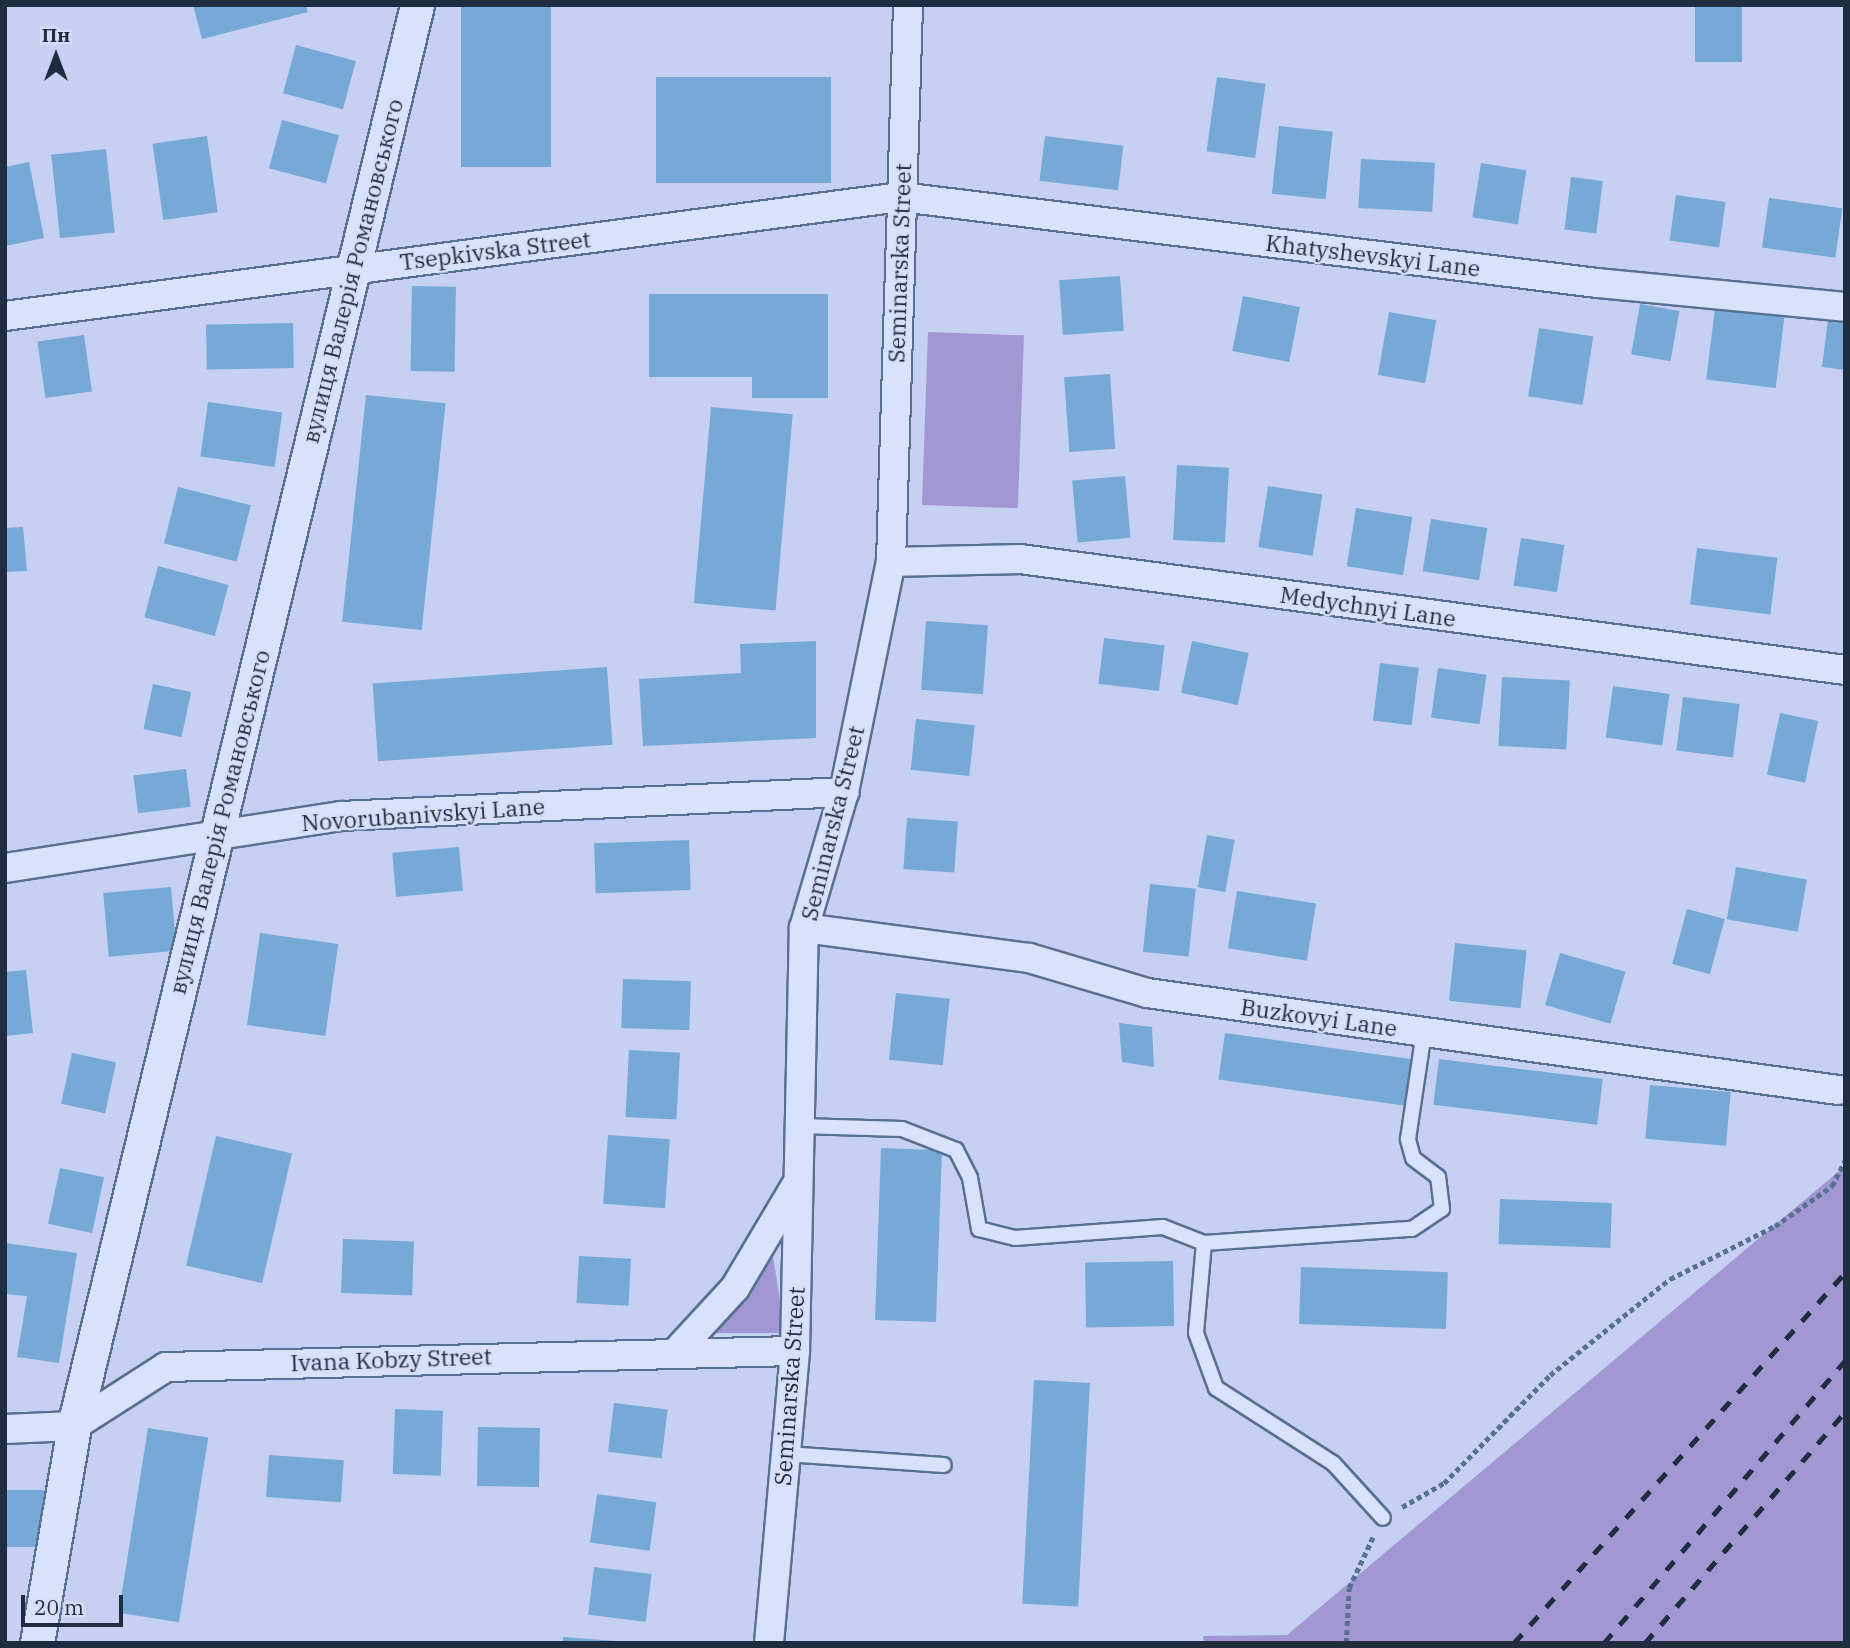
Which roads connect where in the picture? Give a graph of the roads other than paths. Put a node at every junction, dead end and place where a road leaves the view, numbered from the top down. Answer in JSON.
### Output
{"nodes":[{"id":1,"x":416,"y":5,"type":"edge"},
{"id":2,"x":908,"y":5,"type":"edge"},
{"id":3,"x":901,"y":197,"type":"junction"},
{"id":4,"x":352,"y":269,"type":"junction"},
{"id":5,"x":1845,"y":307,"type":"edge"},
{"id":6,"x":5,"y":316,"type":"edge"},
{"id":7,"x":891,"y":562,"type":"junction"},
{"id":8,"x":1845,"y":670,"type":"edge"},
{"id":9,"x":844,"y":792,"type":"junction"},
{"id":10,"x":216,"y":834,"type":"junction"},
{"id":11,"x":5,"y":868,"type":"edge"},
{"id":12,"x":804,"y":928,"type":"junction"},
{"id":13,"x":1424,"y":1032,"type":"junction"},
{"id":14,"x":1838,"y":1090,"type":"dead end"},
{"id":15,"x":800,"y":1126,"type":"junction"},
{"id":16,"x":799,"y":1181,"type":"junction"},
{"id":17,"x":1204,"y":1243,"type":"junction"},
{"id":18,"x":795,"y":1351,"type":"junction"},
{"id":19,"x":676,"y":1352,"type":"junction"},
{"id":20,"x":74,"y":1426,"type":"junction"},
{"id":21,"x":5,"y":1429,"type":"edge"},
{"id":22,"x":786,"y":1454,"type":"junction"},
{"id":23,"x":944,"y":1465,"type":"dead end"},
{"id":24,"x":1383,"y":1518,"type":"road end"},
{"id":25,"x":37,"y":1643,"type":"edge"},
{"id":26,"x":769,"y":1643,"type":"edge"}],
"edges":[{"from":1,"to":4,"type":"street","name":"вулиця Валерія Романовського"},
{"from":2,"to":3,"type":"street","name":"Seminarska Street"},
{"from":3,"to":4,"type":"street","name":"Tsepkivska Street"},
{"from":3,"to":5,"type":"street","name":"Khatyshevskyi Lane"},
{"from":3,"to":7,"type":"street","name":"Seminarska Street"},
{"from":4,"to":6,"type":"street","name":"Tsepkivska Street"},
{"from":4,"to":10,"type":"street","name":"вулиця Валерія Романовського"},
{"from":7,"to":8,"type":"street","name":"Medychnyi Lane"},
{"from":7,"to":9,"type":"street","name":"Seminarska Street"},
{"from":9,"to":10,"type":"street","name":"Novorubanivskyi Lane"},
{"from":9,"to":12,"type":"street","name":"Seminarska Street"},
{"from":10,"to":11,"type":"street","name":"Novorubanivskyi Lane"},
{"from":10,"to":20,"type":"street","name":"вулиця Валерія Романовського"},
{"from":12,"to":13,"type":"street","name":"Buzkovyi Lane"},
{"from":12,"to":15,"type":"street","name":"Seminarska Street"},
{"from":13,"to":14,"type":"street","name":"Buzkovyi Lane"},
{"from":13,"to":17,"type":"lane"},
{"from":15,"to":16,"type":"street","name":"Seminarska Street"},
{"from":15,"to":17,"type":"lane"},
{"from":16,"to":18,"type":"street","name":"Seminarska Street"},
{"from":16,"to":19,"type":"street"},
{"from":17,"to":24,"type":"lane"},
{"from":18,"to":19,"type":"street","name":"Ivana Kobzy Street"},
{"from":18,"to":22,"type":"street","name":"Seminarska Street"},
{"from":19,"to":20,"type":"street","name":"Ivana Kobzy Street"},
{"from":20,"to":21,"type":"street"},
{"from":20,"to":25,"type":"street","name":"вулиця Валерія Романовського"},
{"from":22,"to":23,"type":"lane"},
{"from":22,"to":26,"type":"street","name":"Seminarska Street"}]}
